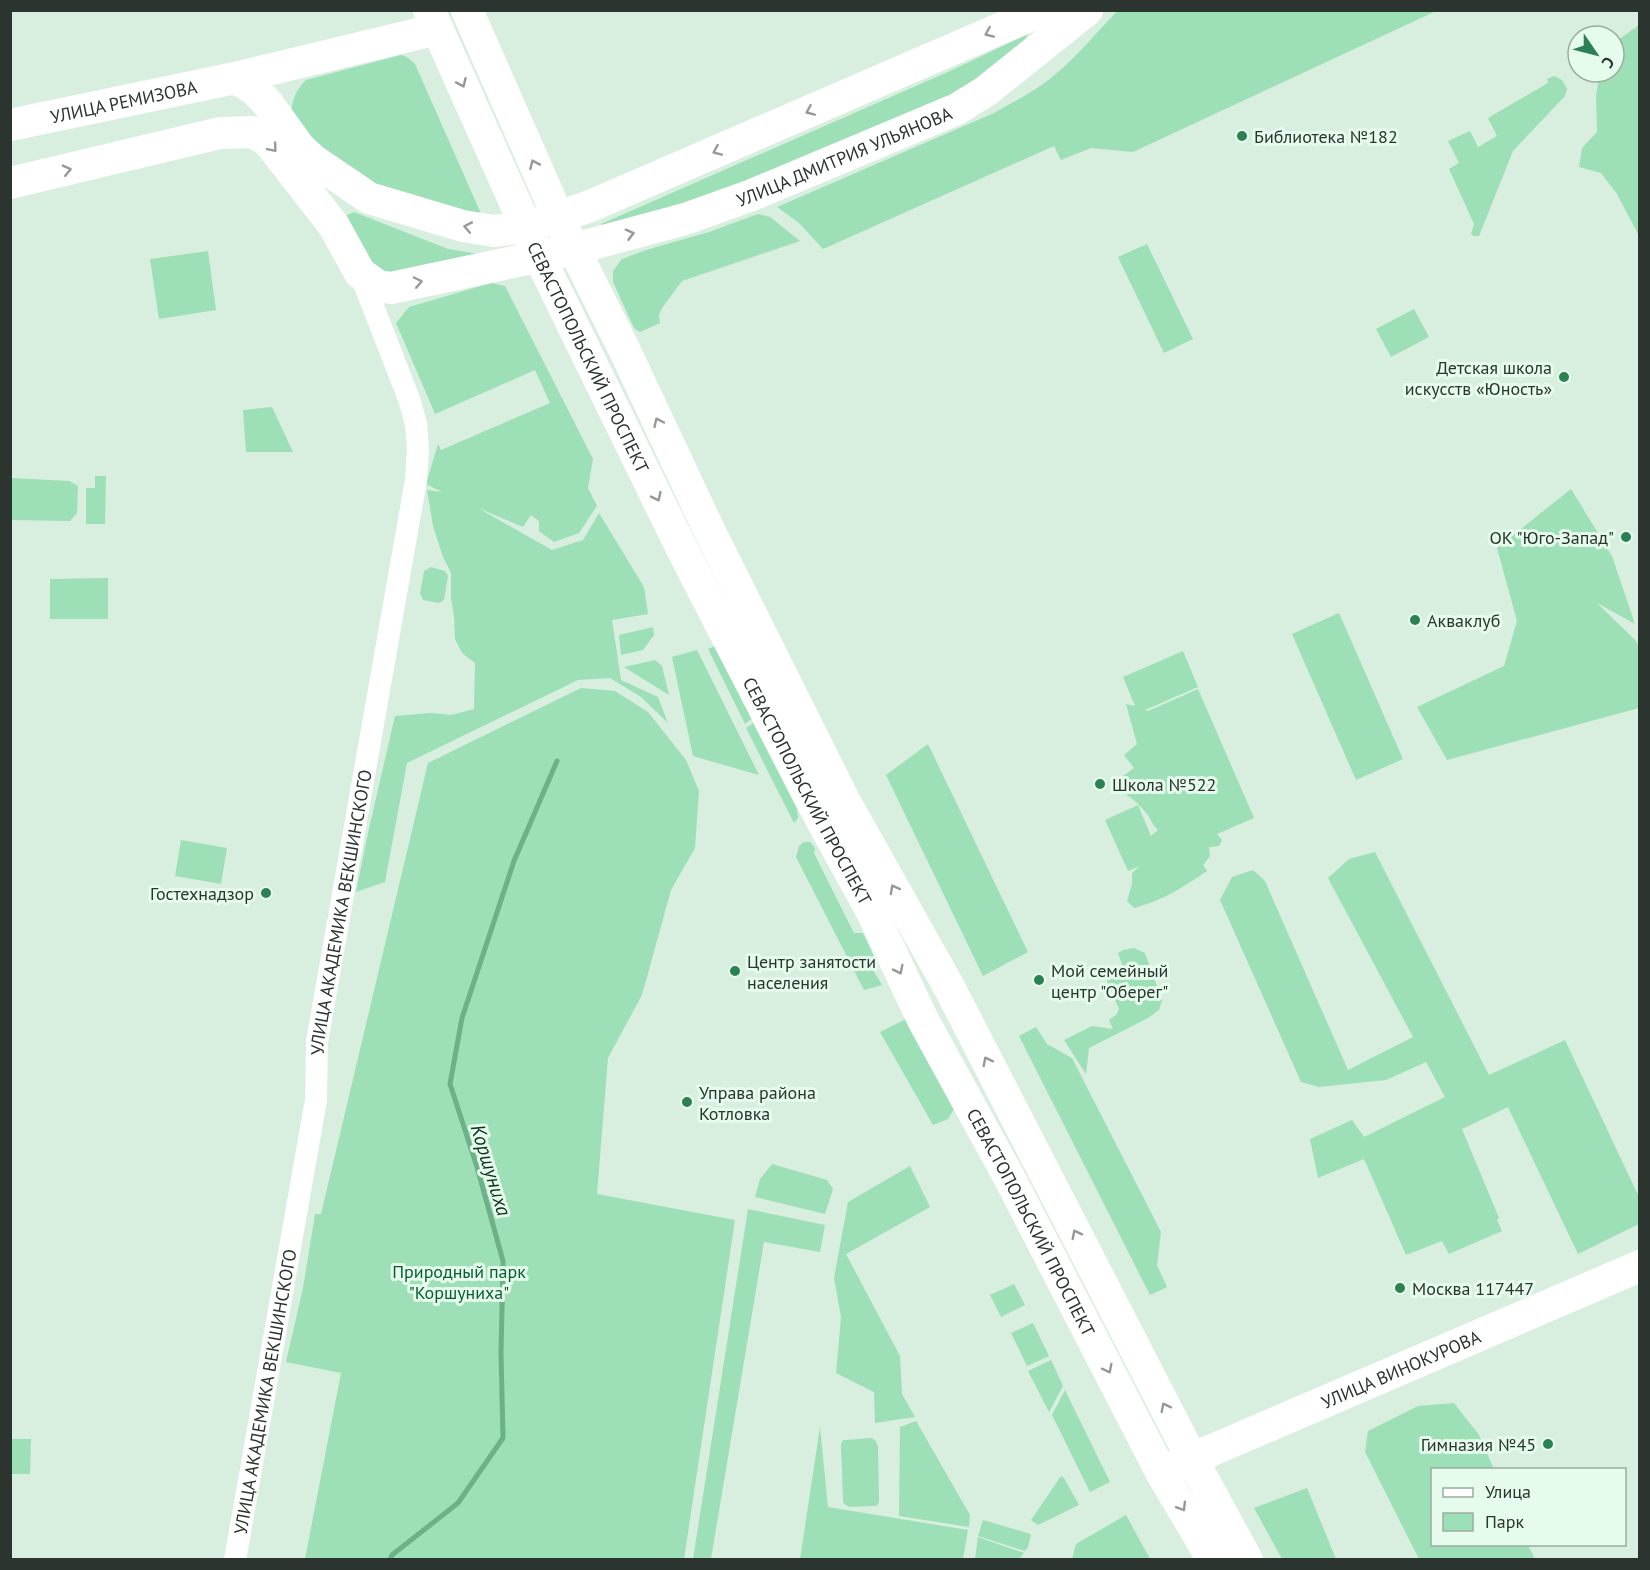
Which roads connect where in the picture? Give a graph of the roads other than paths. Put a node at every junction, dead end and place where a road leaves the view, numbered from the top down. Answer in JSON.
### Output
{"nodes":[{"id":1,"x":467,"y":10,"type":"edge"},
{"id":2,"x":1043,"y":10,"type":"edge"},
{"id":3,"x":1087,"y":10,"type":"edge"},
{"id":4,"x":433,"y":20,"type":"edge"},
{"id":5,"x":307,"y":59,"type":"junction"},
{"id":6,"x":235,"y":78,"type":"junction"},
{"id":7,"x":10,"y":125,"type":"edge"},
{"id":8,"x":285,"y":126,"type":"junction"},
{"id":9,"x":220,"y":133,"type":"junction"},
{"id":10,"x":10,"y":183,"type":"edge"},
{"id":11,"x":369,"y":198,"type":"junction"},
{"id":12,"x":558,"y":217,"type":"junction"},
{"id":13,"x":334,"y":226,"type":"junction"},
{"id":14,"x":526,"y":227,"type":"junction"},
{"id":15,"x":574,"y":249,"type":"junction"},
{"id":16,"x":538,"y":256,"type":"junction"},
{"id":17,"x":360,"y":273,"type":"junction"},
{"id":18,"x":1640,"y":1266,"type":"edge"},
{"id":19,"x":1192,"y":1460,"type":"junction"},
{"id":20,"x":1161,"y":1472,"type":"junction"},
{"id":21,"x":1218,"y":1505,"type":"junction"},
{"id":22,"x":1204,"y":1554,"type":"edge"},
{"id":23,"x":235,"y":1560,"type":"edge"},
{"id":24,"x":1247,"y":1560,"type":"edge"}],
"edges":[{"from":12,"to":1,"type":"main road","name":"СЕВАСТОПОЛЬСКИЙ ПРОСПЕКТ","one_way":true},
{"from":2,"to":12,"type":"main road","one_way":true},
{"from":15,"to":3,"type":"main road","name":"УЛИЦА ДМИТРИЯ УЛЬЯНОВА","one_way":true},
{"from":4,"to":5,"type":"main road","name":"УЛИЦА РЕМИЗОВА"},
{"from":4,"to":14,"type":"main road","name":"СЕВАСТОПОЛЬСКИЙ ПРОСПЕКТ","one_way":true},
{"from":5,"to":6,"type":"main road","name":"УЛИЦА РЕМИЗОВА"},
{"from":5,"to":8,"type":"main road"},
{"from":6,"to":7,"type":"main road","name":"УЛИЦА РЕМИЗОВА"},
{"from":6,"to":8,"type":"main road"},
{"from":6,"to":9,"type":"main road"},
{"from":8,"to":11,"type":"main road"},
{"from":10,"to":9,"type":"main road","one_way":true},
{"from":9,"to":13,"type":"main road","one_way":true},
{"from":11,"to":13,"type":"main road"},
{"from":14,"to":11,"type":"main road","one_way":true},
{"from":12,"to":14,"type":"main road"},
{"from":12,"to":15,"type":"main road","name":"СЕВАСТОПОЛЬСКИЙ ПРОСПЕКТ"},
{"from":13,"to":17,"type":"main road"},
{"from":14,"to":16,"type":"main road","name":"СЕВАСТОПОЛЬСКИЙ ПРОСПЕКТ"},
{"from":15,"to":16,"type":"main road"},
{"from":19,"to":15,"type":"main road","name":"СЕВАСТОПОЛЬСКИЙ ПРОСПЕКТ","one_way":true},
{"from":17,"to":16,"type":"main road","one_way":true},
{"from":16,"to":20,"type":"main road","name":"СЕВАСТОПОЛЬСКИЙ ПРОСПЕКТ","one_way":true},
{"from":17,"to":23,"type":"street","name":"УЛИЦА АКАДЕМИКА ВЕКШИНСКОГО"},
{"from":18,"to":19,"type":"main road","name":"УЛИЦА ВИНОКУРОВА"},
{"from":19,"to":20,"type":"main road","name":"УЛИЦА ВИНОКУРОВА"},
{"from":19,"to":21,"type":"main road","name":"СЕВАСТОПОЛЬСКИЙ ПРОСПЕКТ"},
{"from":20,"to":22,"type":"main road","name":"СЕВАСТОПОЛЬСКИЙ ПРОСПЕКТ","one_way":true},
{"from":21,"to":22,"type":"main road"},
{"from":21,"to":24,"type":"main road","name":"СЕВАСТОПОЛЬСКИЙ ПРОСПЕКТ"}]}
